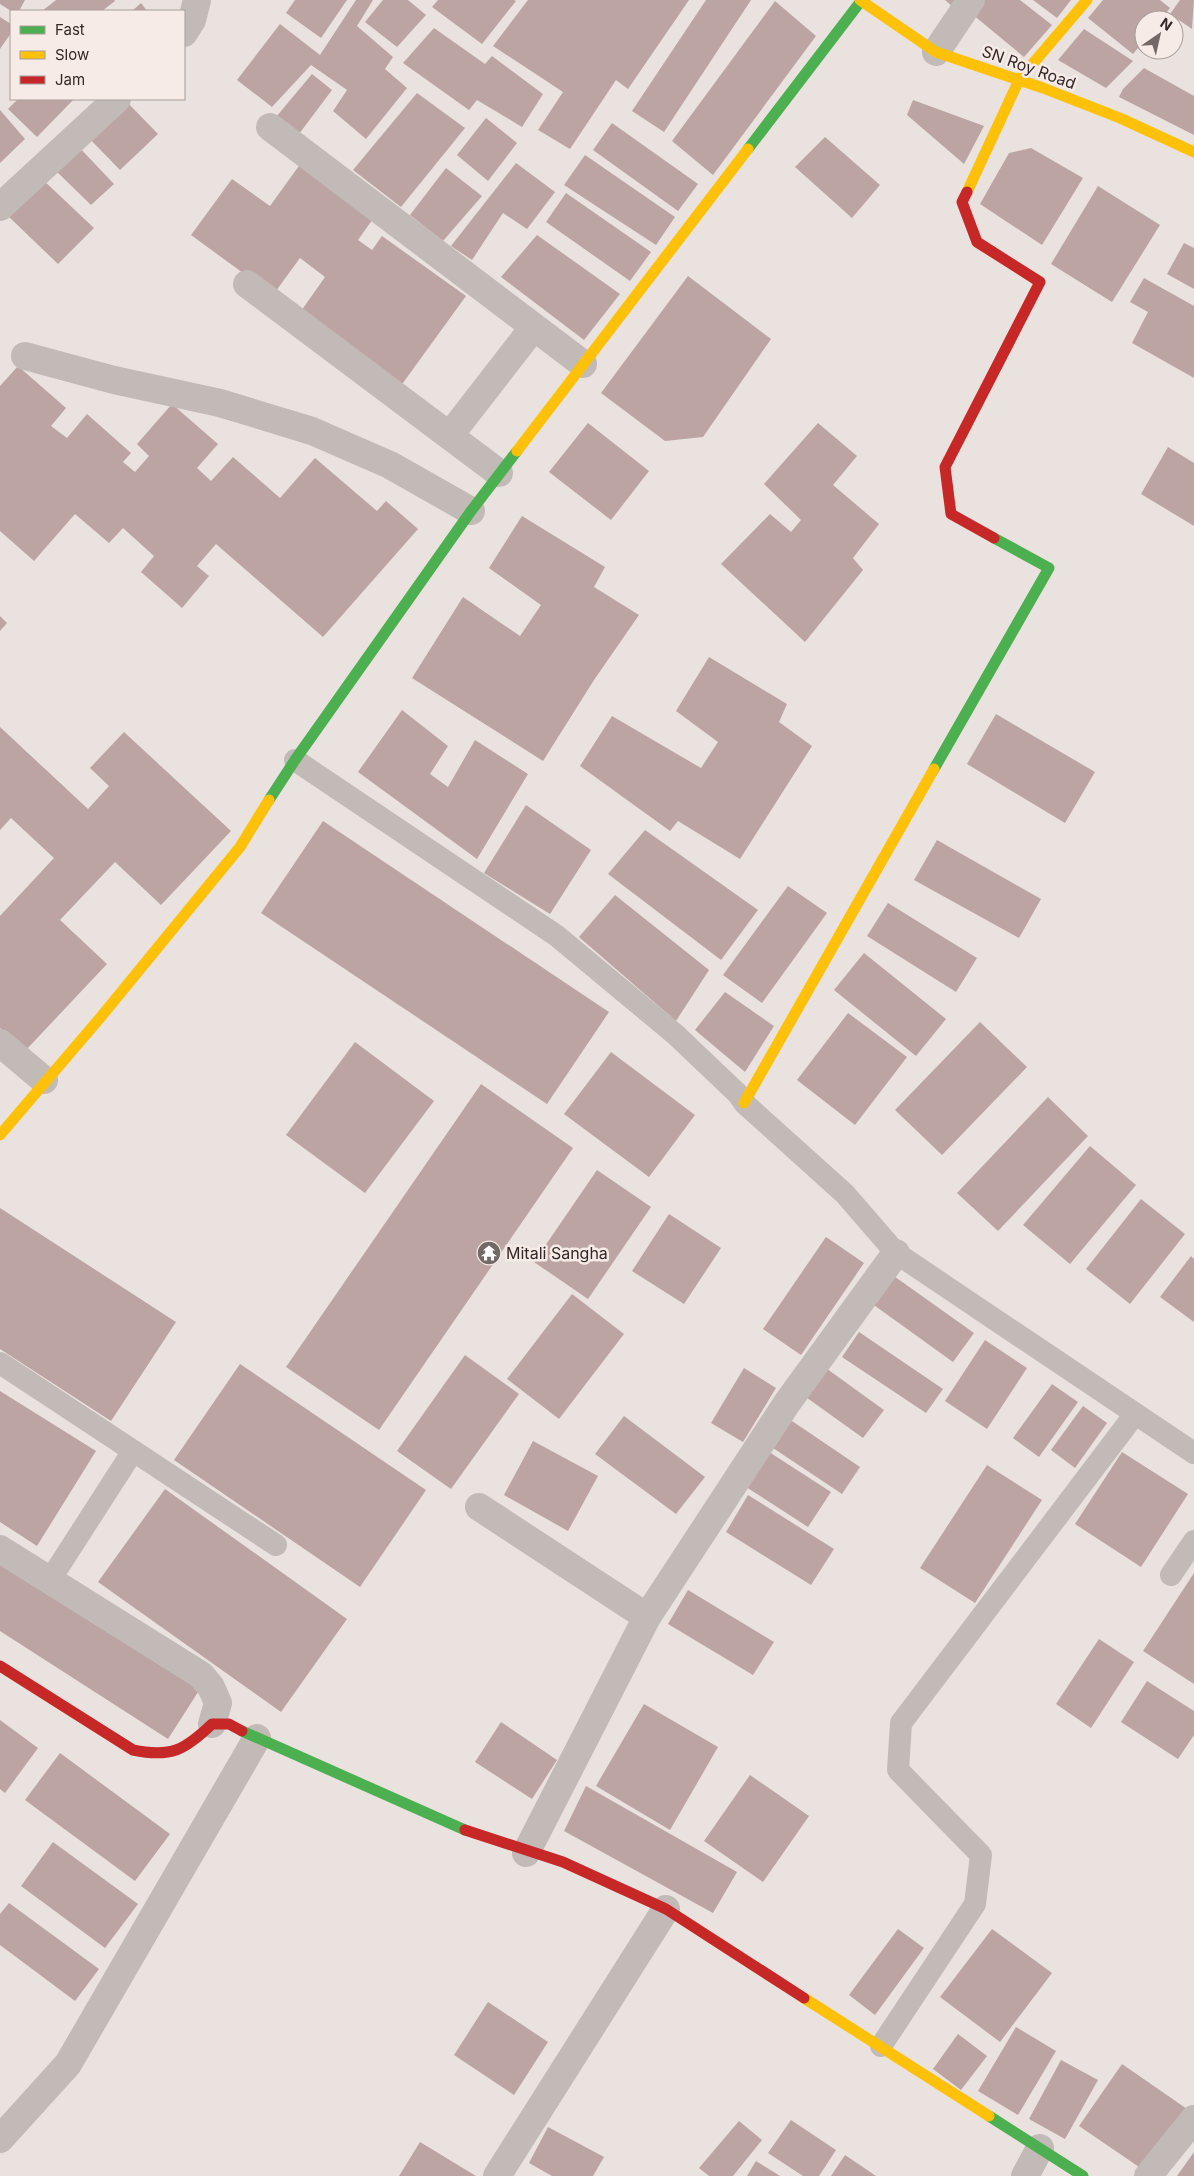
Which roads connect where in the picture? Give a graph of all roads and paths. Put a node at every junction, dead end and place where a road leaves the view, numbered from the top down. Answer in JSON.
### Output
{"nodes":[{"id":1,"x":197,"y":0,"type":"edge"},
{"id":2,"x":971,"y":0,"type":"edge"},
{"id":3,"x":1087,"y":0,"type":"edge"},
{"id":4,"x":868,"y":2,"type":"edge"},
{"id":5,"x":185,"y":31,"type":"edge"},
{"id":6,"x":936,"y":52,"type":"junction"},
{"id":7,"x":1019,"y":80,"type":"junction"},
{"id":8,"x":116,"y":100,"type":"edge"},
{"id":9,"x":270,"y":127,"type":"dead end"},
{"id":10,"x":1194,"y":152,"type":"edge"},
{"id":11,"x":0,"y":207,"type":"edge"},
{"id":12,"x":247,"y":284,"type":"dead end"},
{"id":13,"x":533,"y":328,"type":"junction"},
{"id":14,"x":25,"y":356,"type":"dead end"},
{"id":15,"x":583,"y":364,"type":"junction"},
{"id":16,"x":450,"y":435,"type":"junction"},
{"id":17,"x":500,"y":473,"type":"junction"},
{"id":18,"x":471,"y":511,"type":"junction"},
{"id":19,"x":296,"y":760,"type":"junction"},
{"id":20,"x":0,"y":1042,"type":"edge"},
{"id":21,"x":44,"y":1080,"type":"junction"},
{"id":22,"x":744,"y":1104,"type":"junction"},
{"id":23,"x":0,"y":1135,"type":"edge"},
{"id":24,"x":896,"y":1253,"type":"junction"},
{"id":25,"x":0,"y":1363,"type":"edge"},
{"id":26,"x":1135,"y":1414,"type":"junction"},
{"id":27,"x":133,"y":1451,"type":"junction"},
{"id":28,"x":1194,"y":1453,"type":"edge"},
{"id":29,"x":479,"y":1507,"type":"dead end"},
{"id":30,"x":1194,"y":1541,"type":"edge"},
{"id":31,"x":276,"y":1545,"type":"dead end"},
{"id":32,"x":0,"y":1549,"type":"edge"},
{"id":33,"x":1171,"y":1575,"type":"dead end"},
{"id":34,"x":50,"y":1580,"type":"junction"},
{"id":35,"x":647,"y":1617,"type":"junction"},
{"id":36,"x":0,"y":1666,"type":"edge"},
{"id":37,"x":212,"y":1724,"type":"junction"},
{"id":38,"x":257,"y":1738,"type":"junction"},
{"id":39,"x":526,"y":1853,"type":"junction"},
{"id":40,"x":666,"y":1908,"type":"junction"},
{"id":41,"x":881,"y":2046,"type":"junction"},
{"id":42,"x":1194,"y":2119,"type":"edge"},
{"id":43,"x":0,"y":2139,"type":"edge"},
{"id":44,"x":1040,"y":2148,"type":"junction"},
{"id":45,"x":497,"y":2176,"type":"edge"},
{"id":46,"x":1025,"y":2176,"type":"edge"},
{"id":47,"x":1083,"y":2176,"type":"edge"},
{"id":48,"x":1148,"y":2176,"type":"edge"}],
"edges":[{"from":1,"to":5,"type":"street"},
{"from":2,"to":6,"type":"street"},
{"from":3,"to":7,"type":"street"},
{"from":4,"to":6,"type":"street","name":"SN Roy Road"},
{"from":4,"to":15,"type":"street"},
{"from":6,"to":7,"type":"street","name":"SN Roy Road"},
{"from":7,"to":10,"type":"street","name":"SN Roy Road"},
{"from":7,"to":22,"type":"street"},
{"from":8,"to":11,"type":"street"},
{"from":9,"to":13,"type":"street"},
{"from":12,"to":16,"type":"street"},
{"from":13,"to":15,"type":"street"},
{"from":13,"to":16,"type":"street"},
{"from":14,"to":18,"type":"street"},
{"from":15,"to":17,"type":"street"},
{"from":16,"to":17,"type":"street"},
{"from":17,"to":18,"type":"street"},
{"from":18,"to":19,"type":"street"},
{"from":19,"to":21,"type":"street"},
{"from":19,"to":22,"type":"lane"},
{"from":20,"to":21,"type":"street"},
{"from":21,"to":23,"type":"street"},
{"from":22,"to":24,"type":"lane"},
{"from":24,"to":26,"type":"lane"},
{"from":24,"to":35,"type":"street"},
{"from":25,"to":27,"type":"lane"},
{"from":26,"to":28,"type":"lane"},
{"from":26,"to":41,"type":"lane"},
{"from":27,"to":31,"type":"lane"},
{"from":27,"to":34,"type":"lane"},
{"from":29,"to":35,"type":"street"},
{"from":30,"to":33,"type":"lane"},
{"from":32,"to":34,"type":"street"},
{"from":34,"to":37,"type":"street"},
{"from":35,"to":39,"type":"street"},
{"from":36,"to":37,"type":"street"},
{"from":37,"to":38,"type":"street"},
{"from":38,"to":39,"type":"street"},
{"from":38,"to":43,"type":"street"},
{"from":39,"to":40,"type":"street"},
{"from":40,"to":41,"type":"street"},
{"from":40,"to":45,"type":"street"},
{"from":41,"to":44,"type":"street"},
{"from":42,"to":48,"type":"street"},
{"from":44,"to":46,"type":"street"},
{"from":44,"to":47,"type":"street"}]}
